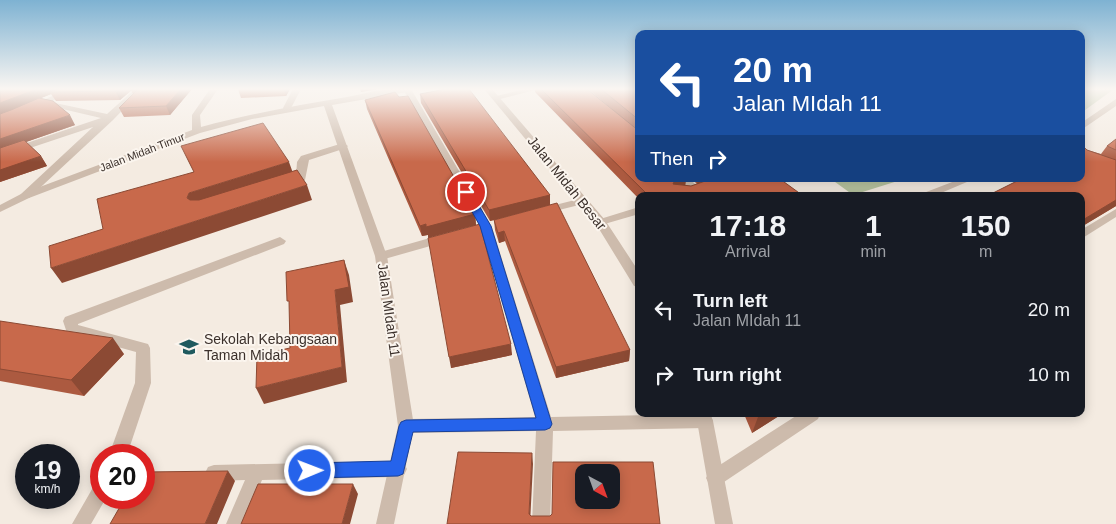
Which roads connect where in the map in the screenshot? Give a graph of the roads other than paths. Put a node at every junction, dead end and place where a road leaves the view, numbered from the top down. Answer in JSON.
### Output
{"nodes":[{"id":1,"x":91,"y":113,"type":"edge"},
{"id":2,"x":114,"y":113,"type":"edge"},
{"id":3,"x":197,"y":113,"type":"edge"},
{"id":4,"x":262,"y":113,"type":"edge"},
{"id":5,"x":332,"y":113,"type":"edge"},
{"id":6,"x":421,"y":113,"type":"edge"},
{"id":7,"x":510,"y":113,"type":"edge"},
{"id":8,"x":1100,"y":113,"type":"edge"},
{"id":9,"x":110,"y":118,"type":"junction"},
{"id":10,"x":1085,"y":124,"type":"edge"},
{"id":11,"x":196,"y":131,"type":"junction"},
{"id":12,"x":343,"y":146,"type":"junction"},
{"id":13,"x":0,"y":155,"type":"edge"},
{"id":14,"x":687,"y":182,"type":"edge"},
{"id":15,"x":962,"y":182,"type":"edge"},
{"id":16,"x":275,"y":189,"type":"edge"},
{"id":17,"x":696,"y":190,"type":"edge"},
{"id":18,"x":936,"y":192,"type":"edge"},
{"id":19,"x":25,"y":196,"type":"junction"},
{"id":20,"x":583,"y":201,"type":"junction"},
{"id":21,"x":0,"y":209,"type":"edge"},
{"id":22,"x":635,"y":211,"type":"edge"},
{"id":23,"x":1116,"y":212,"type":"edge"},
{"id":24,"x":530,"y":215,"type":"edge"},
{"id":25,"x":601,"y":222,"type":"junction"},
{"id":26,"x":1085,"y":233,"type":"edge"},
{"id":27,"x":457,"y":234,"type":"edge"},
{"id":28,"x":280,"y":241,"type":"dead end"},
{"id":29,"x":381,"y":256,"type":"junction"},
{"id":30,"x":635,"y":277,"type":"edge"},
{"id":31,"x":703,"y":417,"type":"edge"},
{"id":32,"x":807,"y":417,"type":"edge"},
{"id":33,"x":545,"y":424,"type":"junction"},
{"id":34,"x":406,"y":426,"type":"junction"},
{"id":35,"x":122,"y":444,"type":"edge"},
{"id":36,"x":398,"y":468,"type":"junction"},
{"id":37,"x":257,"y":472,"type":"junction"},
{"id":38,"x":200,"y":473,"type":"edge"},
{"id":39,"x":715,"y":478,"type":"junction"},
{"id":40,"x":90,"y":509,"type":"edge"},
{"id":41,"x":81,"y":524,"type":"edge"},
{"id":42,"x":235,"y":524,"type":"edge"},
{"id":43,"x":385,"y":524,"type":"edge"},
{"id":44,"x":541,"y":524,"type":"edge"},
{"id":45,"x":724,"y":524,"type":"edge"}],
"edges":[{"from":1,"to":9,"type":"street"},
{"from":2,"to":9,"type":"street"},
{"from":3,"to":11,"type":"street"},
{"from":4,"to":11,"type":"street","name":"Jalan Midah Timur"},
{"from":5,"to":12,"type":"street","name":"Jalan MIdah 11"},
{"from":6,"to":33,"type":"street"},
{"from":7,"to":20,"type":"street","name":"Jalan Midah Besar"},
{"from":8,"to":10,"type":"street"},
{"from":9,"to":13,"type":"street"},
{"from":9,"to":19,"type":"street"},
{"from":11,"to":19,"type":"street","name":"Jalan Midah Timur"},
{"from":12,"to":16,"type":"street"},
{"from":12,"to":29,"type":"street","name":"Jalan MIdah 11"},
{"from":14,"to":17,"type":"street"},
{"from":15,"to":18,"type":"street"},
{"from":19,"to":21,"type":"street","name":"Jalan Midah Timur"},
{"from":20,"to":24,"type":"street"},
{"from":20,"to":25,"type":"street","name":"Jalan Midah Besar"},
{"from":22,"to":25,"type":"street"},
{"from":23,"to":26,"type":"street"},
{"from":25,"to":30,"type":"street","name":"Jalan Midah Besar"},
{"from":27,"to":29,"type":"street"},
{"from":28,"to":35,"type":"street"},
{"from":29,"to":34,"type":"street","name":"Jalan MIdah 11"},
{"from":31,"to":33,"type":"street"},
{"from":31,"to":39,"type":"street"},
{"from":32,"to":39,"type":"street"},
{"from":33,"to":34,"type":"street"},
{"from":33,"to":44,"type":"street"},
{"from":34,"to":36,"type":"street","name":"Jalan MIdah 11"},
{"from":36,"to":37,"type":"street"},
{"from":36,"to":43,"type":"street","name":"Jalan MIdah 11"},
{"from":37,"to":38,"type":"street"},
{"from":37,"to":42,"type":"street"},
{"from":39,"to":45,"type":"street"},
{"from":40,"to":41,"type":"street"}]}
